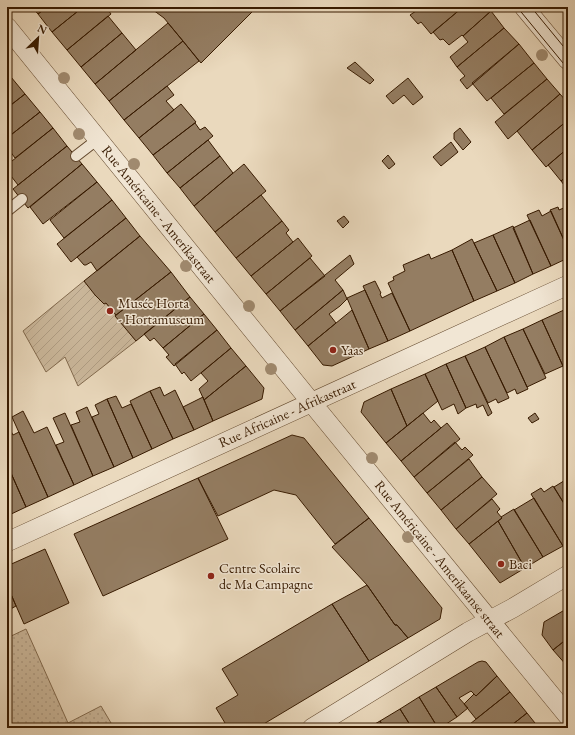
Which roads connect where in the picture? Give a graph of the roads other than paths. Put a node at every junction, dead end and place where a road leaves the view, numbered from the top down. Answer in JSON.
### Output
{"nodes":[{"id":1,"x":524,"y":7,"type":"edge"},
{"id":2,"x":7,"y":27,"type":"edge"},
{"id":3,"x":568,"y":60,"type":"edge"},
{"id":4,"x":98,"y":139,"type":"junction"},
{"id":5,"x":76,"y":156,"type":"dead end"},
{"id":6,"x":22,"y":199,"type":"dead end"},
{"id":7,"x":7,"y":211,"type":"edge"},
{"id":8,"x":568,"y":285,"type":"edge"},
{"id":9,"x":311,"y":402,"type":"junction"},
{"id":10,"x":7,"y":542,"type":"edge"},
{"id":11,"x":568,"y":575,"type":"edge"},
{"id":12,"x":490,"y":620,"type":"junction"},
{"id":13,"x":568,"y":716,"type":"edge"},
{"id":14,"x":312,"y":728,"type":"edge"}],
"edges":[{"from":1,"to":3,"type":"street"},
{"from":2,"to":4,"type":"street","name":"Rue Américaine - Amerikastraat"},
{"from":4,"to":5,"type":"lane"},
{"from":4,"to":9,"type":"street","name":"Rue Américaine - Amerikastraat"},
{"from":6,"to":7,"type":"lane"},
{"from":8,"to":9,"type":"street","name":"Rue Africaine - Afrikastraat"},
{"from":9,"to":10,"type":"street","name":"Rue Africaine - Afrikastraat"},
{"from":9,"to":12,"type":"street","name":"Rue Américaine - Amerikaanse straat"},
{"from":11,"to":12,"type":"street"},
{"from":12,"to":13,"type":"street","name":"Rue Américaine - Amerikaanse straat"},
{"from":12,"to":14,"type":"street"}]}
